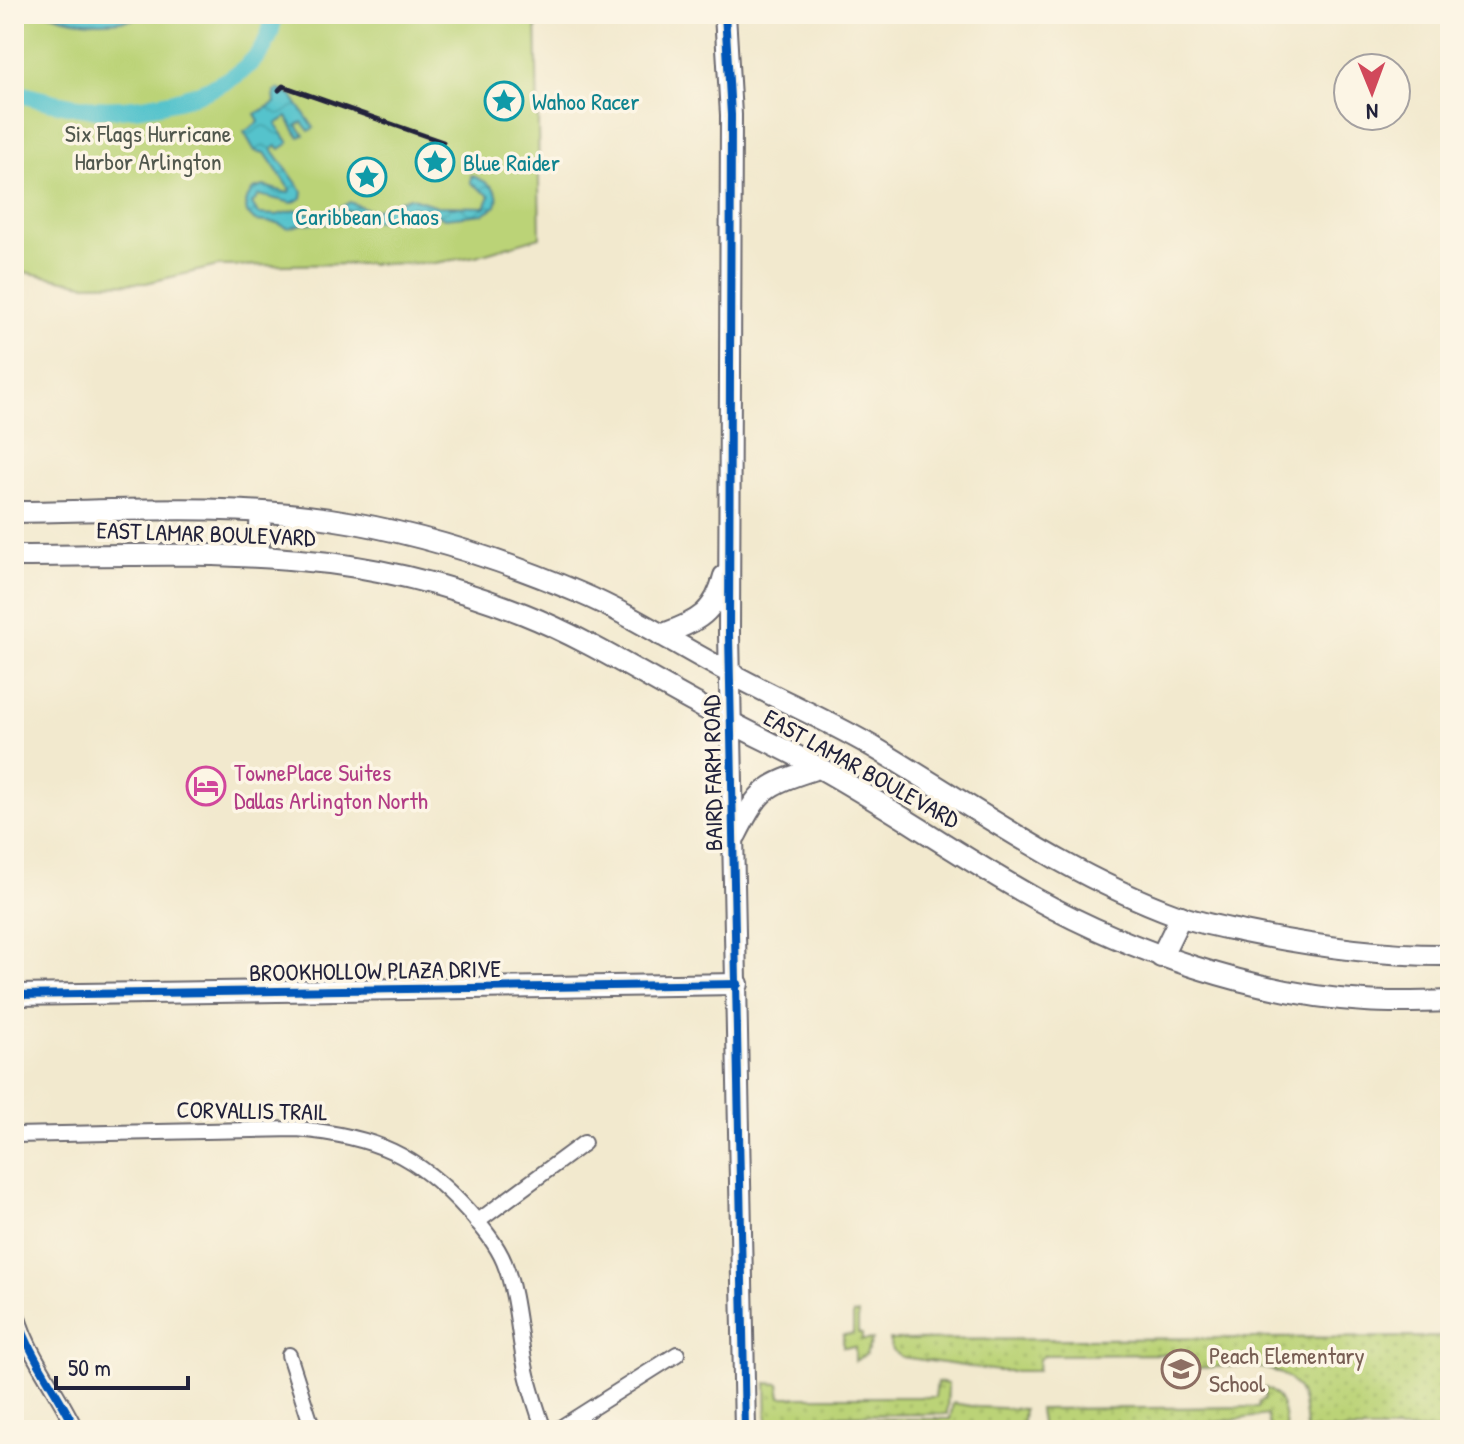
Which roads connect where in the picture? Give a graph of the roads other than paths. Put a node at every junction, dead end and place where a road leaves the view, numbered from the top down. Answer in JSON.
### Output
{"nodes":[{"id":1,"x":725,"y":14,"type":"edge"},
{"id":2,"x":14,"y":512,"type":"edge"},
{"id":3,"x":261,"y":512,"type":"junction"},
{"id":4,"x":14,"y":556,"type":"edge"},
{"id":5,"x":258,"y":556,"type":"junction"},
{"id":6,"x":729,"y":561,"type":"junction"},
{"id":7,"x":661,"y":635,"type":"junction"},
{"id":8,"x":729,"y":673,"type":"junction"},
{"id":9,"x":732,"y":724,"type":"junction"},
{"id":10,"x":818,"y":768,"type":"junction"},
{"id":11,"x":734,"y":838,"type":"junction"},
{"id":12,"x":1181,"y":916,"type":"junction"},
{"id":13,"x":1450,"y":955,"type":"edge"},
{"id":14,"x":1161,"y":957,"type":"junction"},
{"id":15,"x":738,"y":984,"type":"junction"},
{"id":16,"x":14,"y":995,"type":"edge"},
{"id":17,"x":1450,"y":1001,"type":"edge"},
{"id":18,"x":14,"y":1007,"type":"edge"},
{"id":19,"x":14,"y":1135,"type":"edge"},
{"id":20,"x":584,"y":1143,"type":"dead end"},
{"id":21,"x":477,"y":1222,"type":"junction"},
{"id":22,"x":14,"y":1302,"type":"edge"},
{"id":23,"x":677,"y":1354,"type":"dead end"},
{"id":24,"x":289,"y":1355,"type":"dead end"},
{"id":25,"x":76,"y":1430,"type":"edge"},
{"id":26,"x":313,"y":1430,"type":"edge"},
{"id":27,"x":544,"y":1430,"type":"edge"},
{"id":28,"x":557,"y":1430,"type":"edge"},
{"id":29,"x":745,"y":1430,"type":"edge"}],
"edges":[{"from":1,"to":6,"type":"main road","name":"BAIRD FARM ROAD"},
{"from":2,"to":3,"type":"main road","name":"EAST LAMAR BOULEVARD"},
{"from":3,"to":5,"type":"main road"},
{"from":3,"to":7,"type":"main road","name":"EAST LAMAR BOULEVARD"},
{"from":4,"to":5,"type":"main road","name":"EAST LAMAR BOULEVARD"},
{"from":5,"to":9,"type":"main road","name":"EAST LAMAR BOULEVARD"},
{"from":6,"to":7,"type":"main road"},
{"from":6,"to":8,"type":"main road","name":"BAIRD FARM ROAD"},
{"from":7,"to":8,"type":"main road","name":"EAST LAMAR BOULEVARD"},
{"from":8,"to":9,"type":"main road","name":"BAIRD FARM ROAD"},
{"from":8,"to":12,"type":"main road","name":"EAST LAMAR BOULEVARD"},
{"from":9,"to":10,"type":"main road","name":"EAST LAMAR BOULEVARD"},
{"from":9,"to":11,"type":"main road","name":"BAIRD FARM ROAD"},
{"from":10,"to":11,"type":"main road"},
{"from":10,"to":14,"type":"main road","name":"EAST LAMAR BOULEVARD"},
{"from":11,"to":15,"type":"main road","name":"BAIRD FARM ROAD"},
{"from":12,"to":13,"type":"main road","name":"EAST LAMAR BOULEVARD"},
{"from":12,"to":14,"type":"main road"},
{"from":14,"to":17,"type":"main road","name":"EAST LAMAR BOULEVARD"},
{"from":15,"to":16,"type":"main road","name":"BROOKHOLLOW PLAZA DRIVE"},
{"from":15,"to":29,"type":"main road","name":"BAIRD FARM ROAD"},
{"from":16,"to":18,"type":"street"},
{"from":19,"to":21,"type":"street","name":"CORVALLIS TRAIL"},
{"from":20,"to":21,"type":"street"},
{"from":21,"to":27,"type":"street","name":"CORVALLIS TRAIL"},
{"from":22,"to":25,"type":"street"},
{"from":23,"to":28,"type":"street"},
{"from":24,"to":26,"type":"street"}]}
